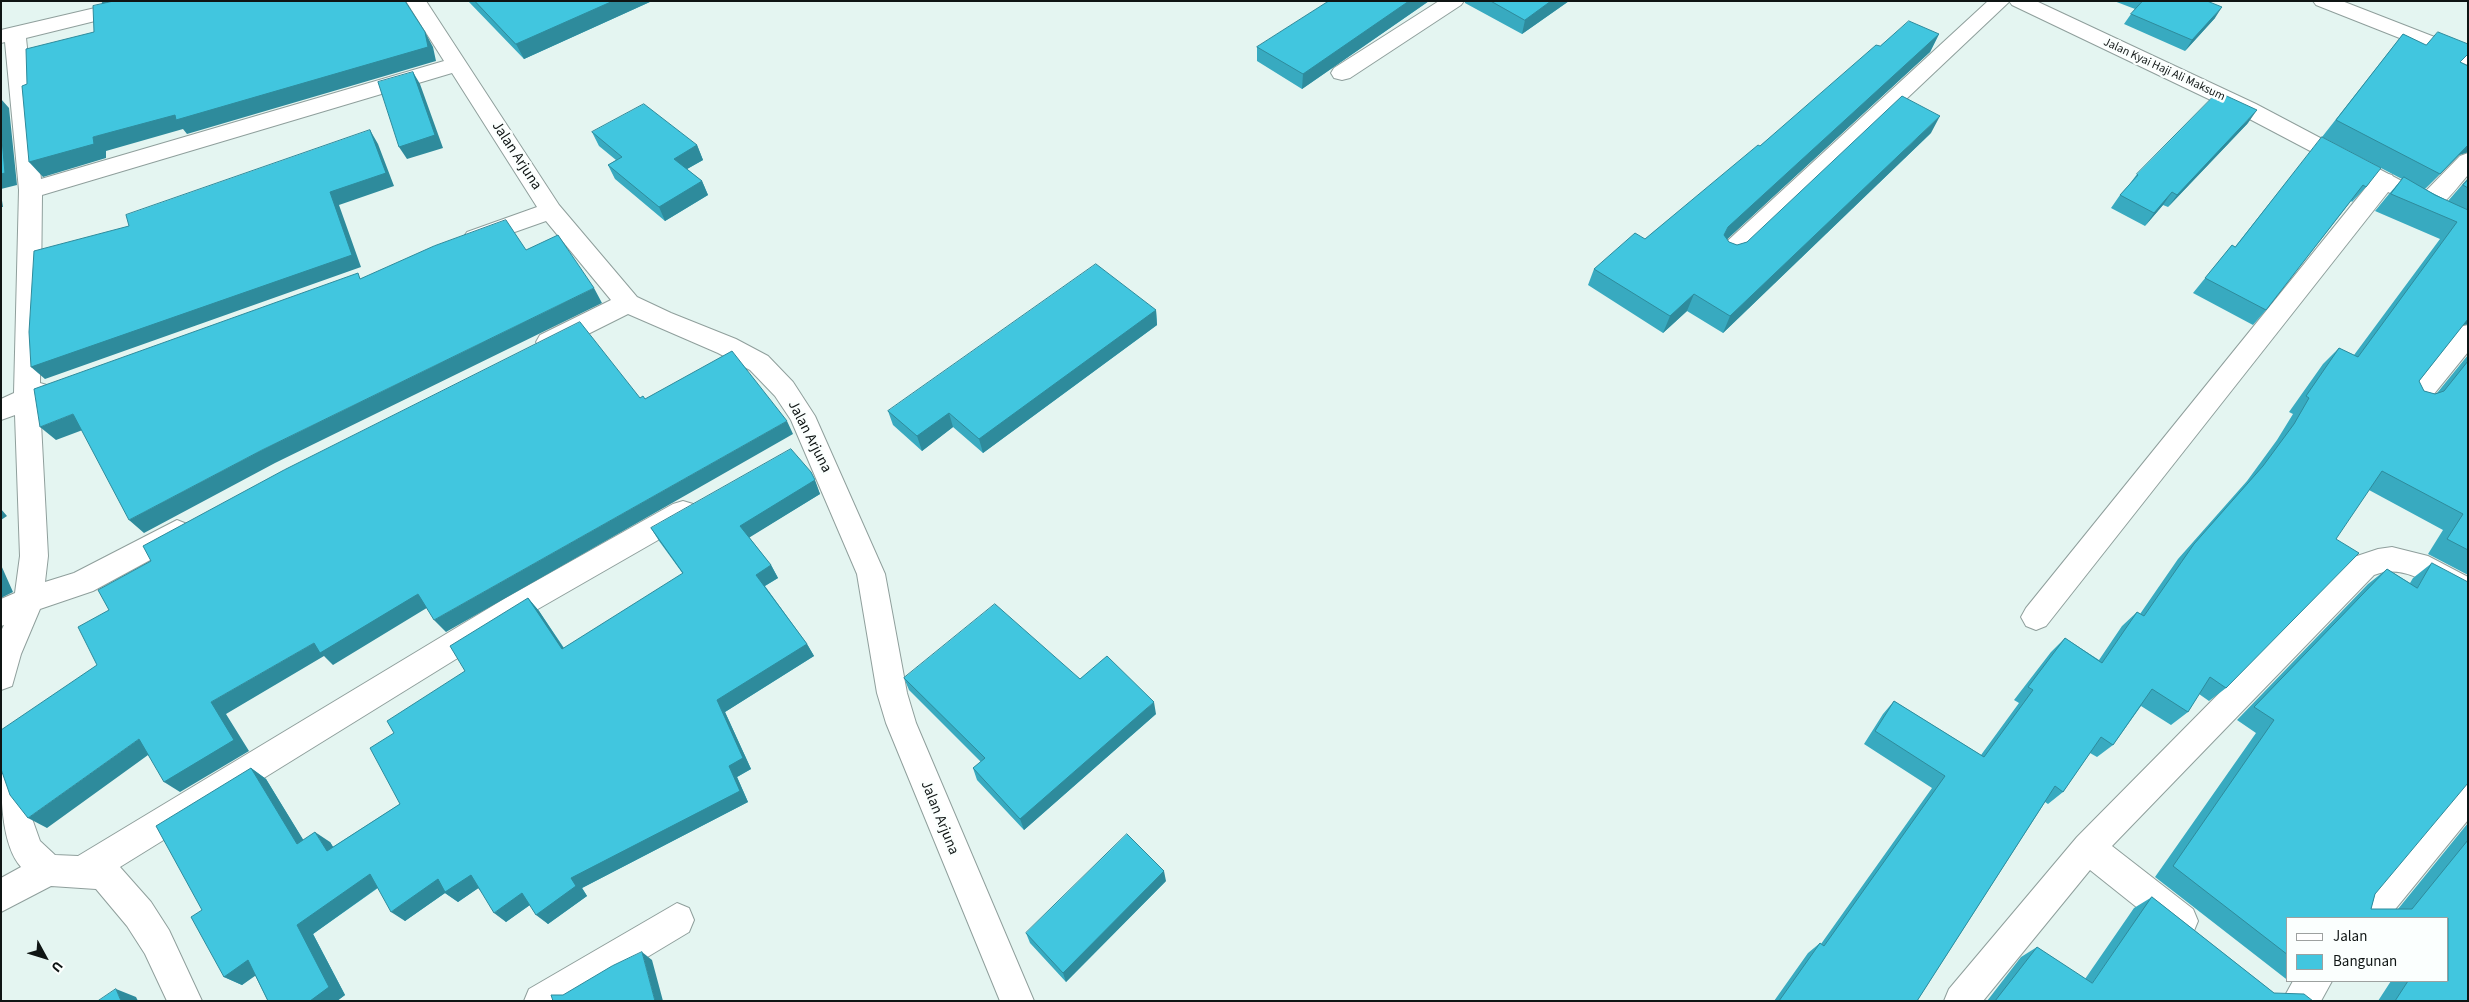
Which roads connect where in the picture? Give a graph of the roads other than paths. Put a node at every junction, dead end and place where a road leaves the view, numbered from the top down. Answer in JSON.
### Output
{"nodes":[{"id":1,"x":153,"y":1,"type":"edge"},
{"id":2,"x":416,"y":1,"type":"edge"},
{"id":3,"x":1454,"y":1,"type":"edge"},
{"id":4,"x":2000,"y":1,"type":"edge"},
{"id":5,"x":2018,"y":1,"type":"edge"},
{"id":6,"x":2324,"y":1,"type":"edge"},
{"id":7,"x":8,"y":35,"type":"edge"},
{"id":8,"x":2468,"y":58,"type":"edge"},
{"id":9,"x":456,"y":66,"type":"junction"},
{"id":10,"x":1342,"y":73,"type":"dead end"},
{"id":11,"x":2468,"y":161,"type":"edge"},
{"id":12,"x":2384,"y":181,"type":"junction"},
{"id":13,"x":31,"y":190,"type":"junction"},
{"id":14,"x":2427,"y":204,"type":"junction"},
{"id":15,"x":551,"y":210,"type":"junction"},
{"id":16,"x":2468,"y":226,"type":"edge"},
{"id":17,"x":458,"y":244,"type":"edge"},
{"id":18,"x":1731,"y":251,"type":"edge"},
{"id":19,"x":628,"y":303,"type":"junction"},
{"id":20,"x":2468,"y":334,"type":"edge"},
{"id":21,"x":530,"y":351,"type":"edge"},
{"id":22,"x":64,"y":385,"type":"edge"},
{"id":23,"x":27,"y":398,"type":"junction"},
{"id":24,"x":2416,"y":398,"type":"edge"},
{"id":25,"x":1,"y":410,"type":"edge"},
{"id":26,"x":813,"y":438,"type":"junction"},
{"id":27,"x":788,"y":452,"type":"edge"},
{"id":28,"x":702,"y":501,"type":"edge"},
{"id":29,"x":200,"y":520,"type":"edge"},
{"id":30,"x":2468,"y":592,"type":"edge"},
{"id":31,"x":28,"y":600,"type":"junction"},
{"id":32,"x":1,"y":613,"type":"edge"},
{"id":33,"x":2036,"y":617,"type":"dead end"},
{"id":34,"x":1,"y":677,"type":"edge"},
{"id":35,"x":1,"y":772,"type":"edge"},
{"id":36,"x":2468,"y":795,"type":"edge"},
{"id":37,"x":2088,"y":848,"type":"junction"},
{"id":38,"x":48,"y":870,"type":"junction"},
{"id":39,"x":84,"y":871,"type":"junction"},
{"id":40,"x":1,"y":896,"type":"edge"},
{"id":41,"x":2368,"y":917,"type":"edge"},
{"id":42,"x":677,"y":920,"type":"dead end"},
{"id":43,"x":2205,"y":940,"type":"edge"},
{"id":44,"x":2314,"y":982,"type":"edge"},
{"id":45,"x":184,"y":1001,"type":"edge"},
{"id":46,"x":541,"y":1001,"type":"edge"},
{"id":47,"x":1017,"y":1001,"type":"edge"},
{"id":48,"x":1961,"y":1001,"type":"edge"},
{"id":49,"x":2299,"y":1001,"type":"edge"}],
"edges":[{"from":1,"to":7,"type":"street"},
{"from":2,"to":9,"type":"street","name":"Jalan Arjuna"},
{"from":3,"to":10,"type":"street"},
{"from":4,"to":18,"type":"street"},
{"from":5,"to":12,"type":"street","name":"Jalan Kyai Haji Ali Maksum"},
{"from":6,"to":8,"type":"street"},
{"from":7,"to":13,"type":"street"},
{"from":9,"to":13,"type":"street"},
{"from":9,"to":15,"type":"street","name":"Jalan Arjuna"},
{"from":11,"to":14,"type":"street"},
{"from":12,"to":14,"type":"street","name":"Jalan Kyai Haji Ali Maksum"},
{"from":12,"to":33,"type":"street"},
{"from":13,"to":23,"type":"street"},
{"from":14,"to":16,"type":"street","name":"Jalan Kyai Haji Ali Maksum"},
{"from":15,"to":17,"type":"street"},
{"from":15,"to":19,"type":"street","name":"Jalan Arjuna"},
{"from":19,"to":21,"type":"street"},
{"from":19,"to":26,"type":"street","name":"Jalan Arjuna"},
{"from":20,"to":24,"type":"street"},
{"from":22,"to":23,"type":"street"},
{"from":23,"to":25,"type":"street"},
{"from":23,"to":31,"type":"street"},
{"from":26,"to":27,"type":"street"},
{"from":26,"to":47,"type":"street","name":"Jalan Arjuna"},
{"from":28,"to":39,"type":"street"},
{"from":29,"to":31,"type":"street"},
{"from":30,"to":37,"type":"street"},
{"from":31,"to":32,"type":"street"},
{"from":31,"to":34,"type":"street"},
{"from":35,"to":38,"type":"street"},
{"from":36,"to":41,"type":"street"},
{"from":37,"to":43,"type":"street"},
{"from":37,"to":48,"type":"street"},
{"from":38,"to":39,"type":"street"},
{"from":38,"to":40,"type":"street"},
{"from":39,"to":45,"type":"street"},
{"from":42,"to":46,"type":"street"},
{"from":44,"to":49,"type":"street"}]}
